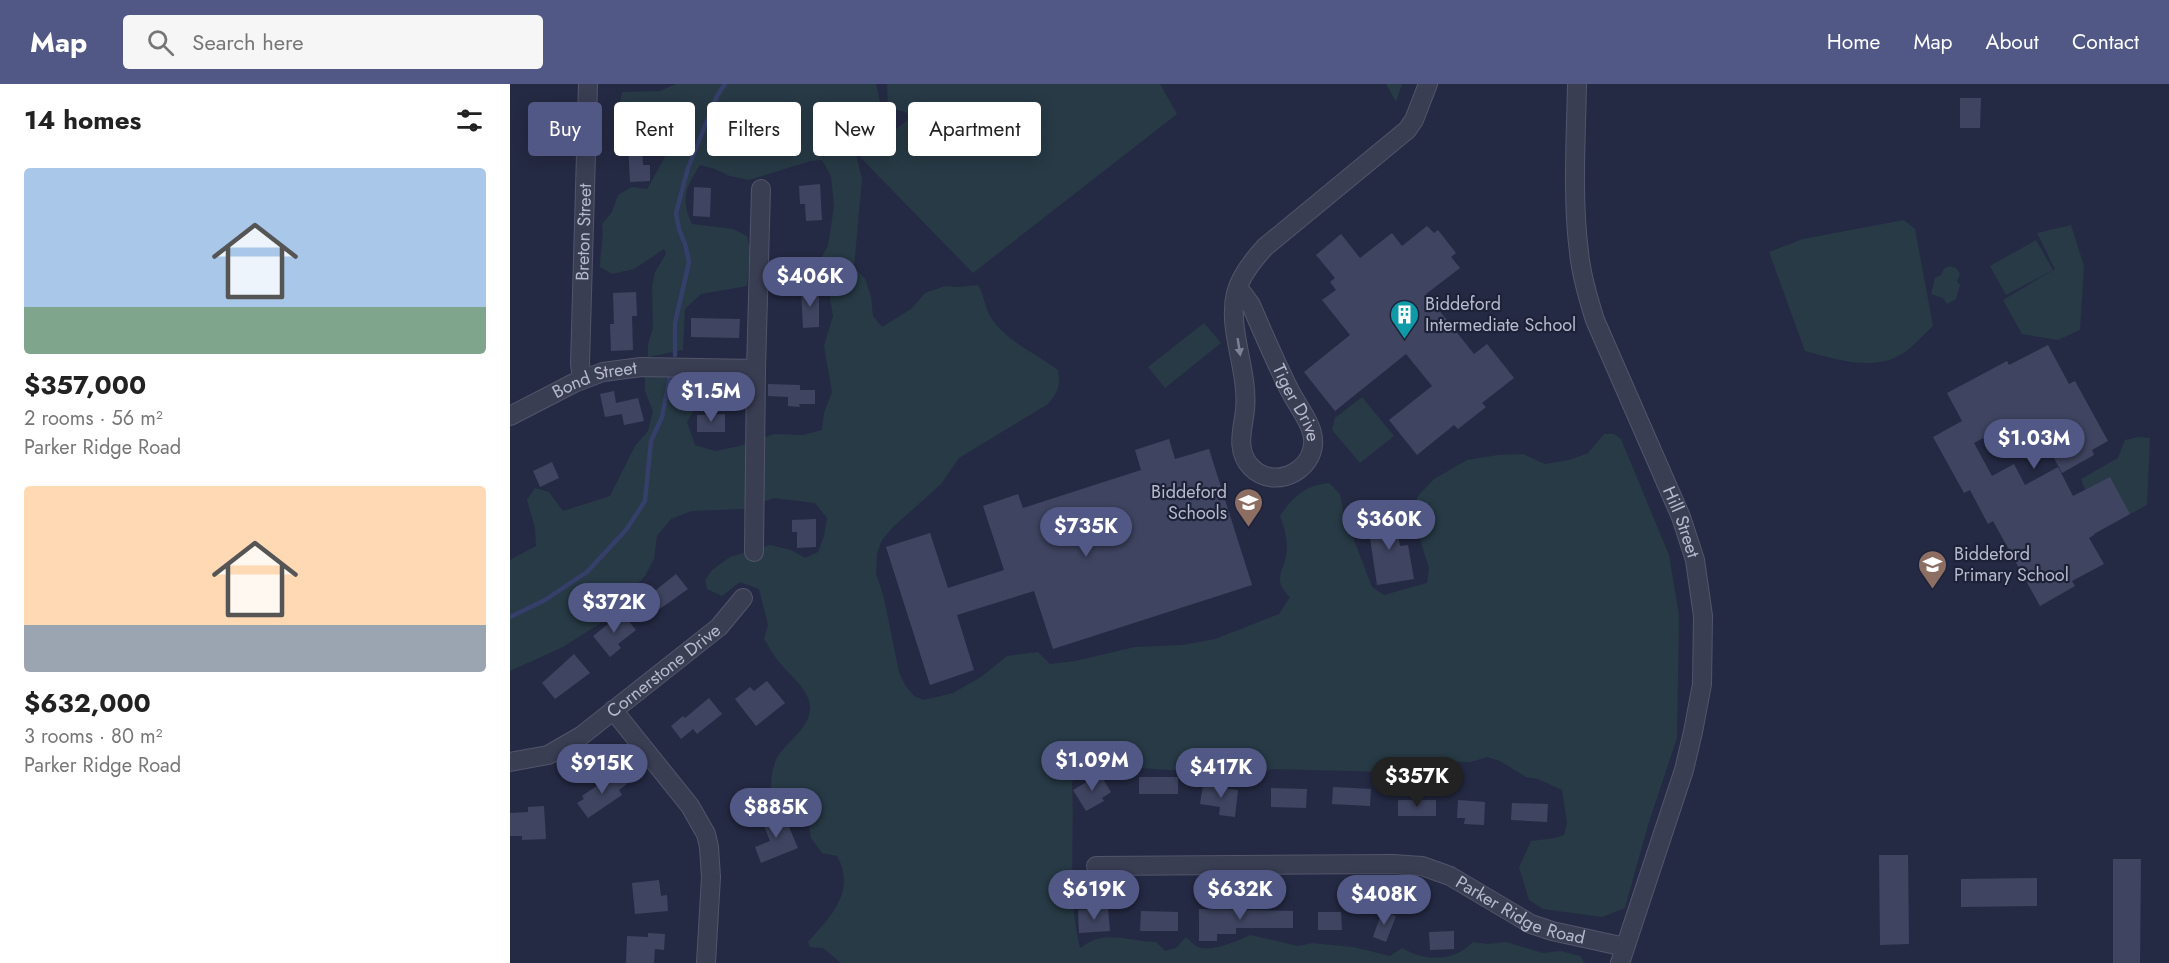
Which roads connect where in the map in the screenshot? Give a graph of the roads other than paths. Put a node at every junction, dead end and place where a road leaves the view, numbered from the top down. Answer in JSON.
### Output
{"nodes":[{"id":1,"x":588,"y":84,"type":"edge"},
{"id":2,"x":1428,"y":84,"type":"edge"},
{"id":3,"x":1577,"y":84,"type":"edge"},
{"id":4,"x":761,"y":189,"type":"dead end"},
{"id":5,"x":1237,"y":290,"type":"junction"},
{"id":6,"x":756,"y":369,"type":"junction"},
{"id":7,"x":582,"y":379,"type":"junction"},
{"id":8,"x":510,"y":416,"type":"edge"},
{"id":9,"x":754,"y":552,"type":"dead end"},
{"id":10,"x":743,"y":598,"type":"dead end"},
{"id":11,"x":613,"y":710,"type":"junction"},
{"id":12,"x":510,"y":762,"type":"edge"},
{"id":13,"x":1096,"y":866,"type":"dead end"},
{"id":14,"x":1623,"y":955,"type":"edge"},
{"id":15,"x":705,"y":963,"type":"edge"}],
"edges":[{"from":1,"to":7,"type":"street","name":"Breton Street"},
{"from":2,"to":5,"type":"street","name":"Tiger Drive"},
{"from":3,"to":14,"type":"street","name":"Hill Street"},
{"from":4,"to":6,"type":"street"},
{"from":5,"to":5,"type":"street","name":"Tiger Drive","one_way":true},
{"from":6,"to":7,"type":"street","name":"Bond Street"},
{"from":6,"to":9,"type":"street"},
{"from":7,"to":8,"type":"street","name":"Bond Street"},
{"from":10,"to":11,"type":"street","name":"Cornerstone Drive"},
{"from":11,"to":12,"type":"street","name":"Cornerstone Drive"},
{"from":11,"to":15,"type":"street"},
{"from":13,"to":14,"type":"street","name":"Parker Ridge Road"}]}
